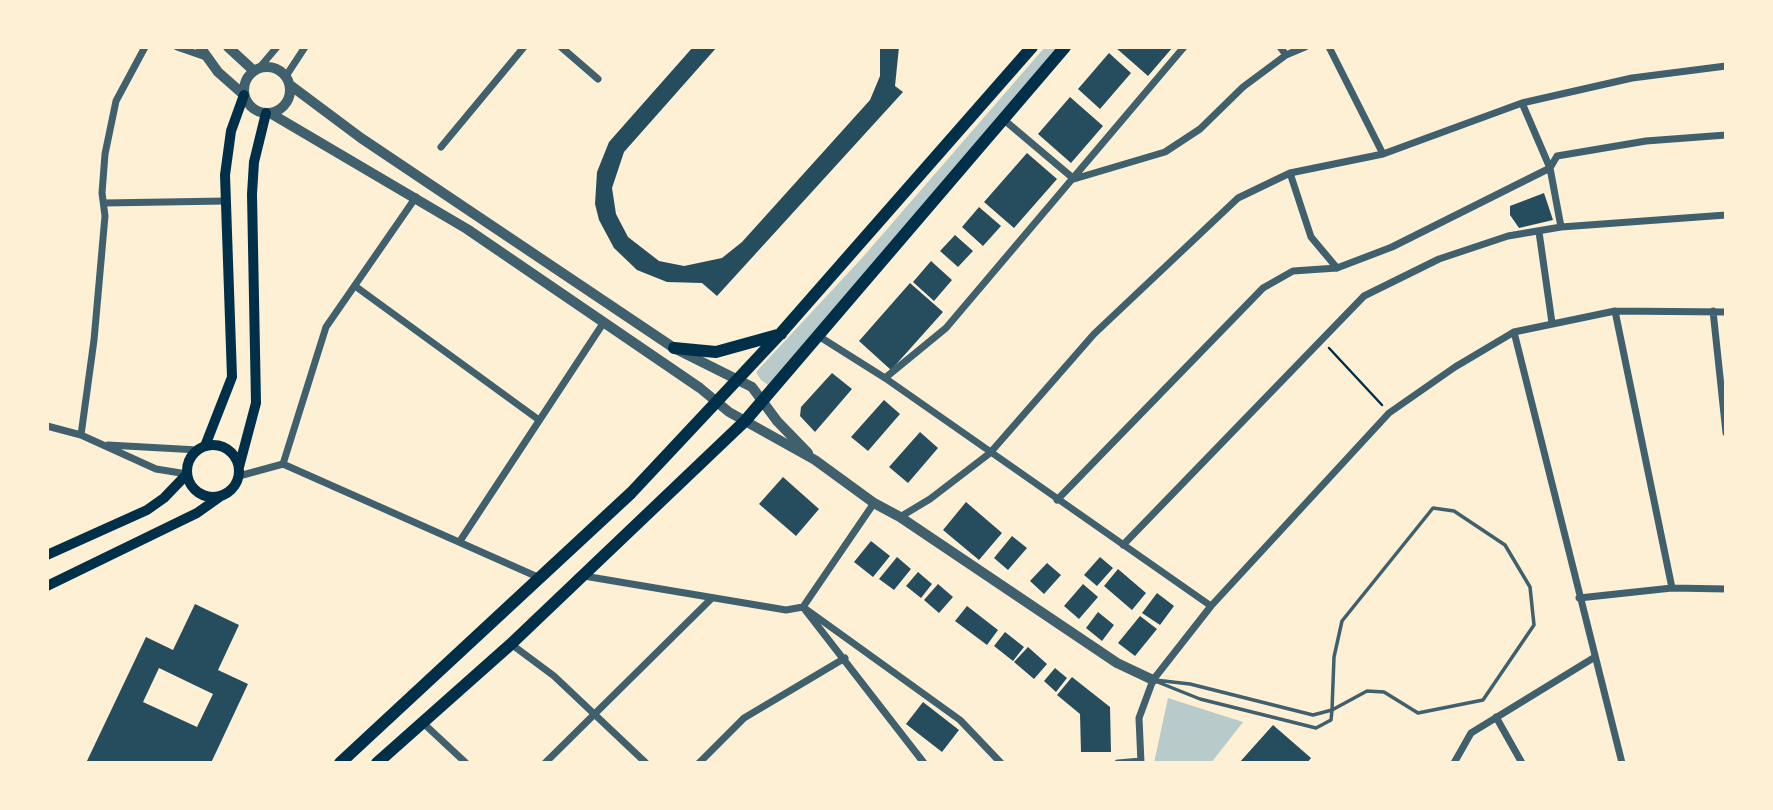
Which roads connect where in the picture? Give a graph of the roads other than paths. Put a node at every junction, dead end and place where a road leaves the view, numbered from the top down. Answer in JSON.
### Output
{"nodes":[{"id":1,"x":145,"y":47,"type":"edge"},
{"id":2,"x":177,"y":47,"type":"edge"},
{"id":3,"x":201,"y":47,"type":"edge"},
{"id":4,"x":228,"y":47,"type":"edge"},
{"id":5,"x":277,"y":47,"type":"edge"},
{"id":6,"x":305,"y":47,"type":"edge"},
{"id":7,"x":524,"y":47,"type":"edge"},
{"id":8,"x":561,"y":47,"type":"edge"},
{"id":9,"x":1032,"y":47,"type":"edge"},
{"id":10,"x":1065,"y":47,"type":"edge"},
{"id":11,"x":1184,"y":47,"type":"edge"},
{"id":12,"x":1280,"y":47,"type":"edge"},
{"id":13,"x":1305,"y":47,"type":"edge"},
{"id":14,"x":1328,"y":47,"type":"edge"},
{"id":15,"x":1286,"y":55,"type":"junction"},
{"id":16,"x":207,"y":57,"type":"junction"},
{"id":17,"x":1726,"y":66,"type":"edge"},
{"id":18,"x":257,"y":69,"type":"junction"},
{"id":19,"x":598,"y":79,"type":"dead end"},
{"id":20,"x":288,"y":81,"type":"junction"},
{"id":21,"x":244,"y":95,"type":"junction"},
{"id":22,"x":1522,"y":103,"type":"junction"},
{"id":23,"x":268,"y":113,"type":"junction"},
{"id":24,"x":1003,"y":118,"type":"junction"},
{"id":25,"x":1726,"y":135,"type":"edge"},
{"id":26,"x":441,"y":147,"type":"dead end"},
{"id":27,"x":1383,"y":154,"type":"junction"},
{"id":28,"x":1550,"y":168,"type":"junction"},
{"id":29,"x":1290,"y":173,"type":"junction"},
{"id":30,"x":1074,"y":179,"type":"junction"},
{"id":31,"x":416,"y":197,"type":"junction"},
{"id":32,"x":225,"y":201,"type":"junction"},
{"id":33,"x":104,"y":203,"type":"junction"},
{"id":34,"x":1726,"y":215,"type":"edge"},
{"id":35,"x":1561,"y":227,"type":"junction"},
{"id":36,"x":1539,"y":232,"type":"junction"},
{"id":37,"x":1337,"y":268,"type":"junction"},
{"id":38,"x":355,"y":286,"type":"junction"},
{"id":39,"x":1615,"y":311,"type":"junction"},
{"id":40,"x":1713,"y":311,"type":"junction"},
{"id":41,"x":1726,"y":312,"type":"edge"},
{"id":42,"x":604,"y":322,"type":"junction"},
{"id":43,"x":1552,"y":323,"type":"junction"},
{"id":44,"x":1514,"y":332,"type":"junction"},
{"id":45,"x":781,"y":333,"type":"junction"},
{"id":46,"x":820,"y":337,"type":"junction"},
{"id":47,"x":674,"y":348,"type":"junction"},
{"id":48,"x":735,"y":378,"type":"junction"},
{"id":49,"x":885,"y":378,"type":"junction"},
{"id":50,"x":716,"y":400,"type":"junction"},
{"id":51,"x":763,"y":400,"type":"junction"},
{"id":52,"x":540,"y":421,"type":"junction"},
{"id":53,"x":744,"y":421,"type":"junction"},
{"id":54,"x":47,"y":426,"type":"edge"},
{"id":55,"x":1726,"y":433,"type":"edge"},
{"id":56,"x":81,"y":435,"type":"junction"},
{"id":57,"x":103,"y":445,"type":"junction"},
{"id":58,"x":201,"y":448,"type":"junction"},
{"id":59,"x":990,"y":453,"type":"junction"},
{"id":60,"x":816,"y":460,"type":"junction"},
{"id":61,"x":283,"y":464,"type":"junction"},
{"id":62,"x":239,"y":471,"type":"junction"},
{"id":63,"x":187,"y":474,"type":"junction"},
{"id":64,"x":221,"y":496,"type":"junction"},
{"id":65,"x":1057,"y":500,"type":"junction"},
{"id":66,"x":874,"y":503,"type":"junction"},
{"id":67,"x":900,"y":517,"type":"junction"},
{"id":68,"x":460,"y":541,"type":"junction"},
{"id":69,"x":1123,"y":545,"type":"junction"},
{"id":70,"x":47,"y":555,"type":"edge"},
{"id":71,"x":580,"y":575,"type":"junction"},
{"id":72,"x":540,"y":578,"type":"junction"},
{"id":73,"x":47,"y":586,"type":"edge"},
{"id":74,"x":1672,"y":588,"type":"junction"},
{"id":75,"x":1726,"y":589,"type":"edge"},
{"id":76,"x":712,"y":598,"type":"junction"},
{"id":77,"x":1579,"y":598,"type":"junction"},
{"id":78,"x":1211,"y":606,"type":"junction"},
{"id":79,"x":803,"y":607,"type":"junction"},
{"id":80,"x":511,"y":644,"type":"junction"},
{"id":81,"x":1595,"y":657,"type":"junction"},
{"id":82,"x":845,"y":658,"type":"junction"},
{"id":83,"x":1153,"y":680,"type":"junction"},
{"id":84,"x":1332,"y":710,"type":"junction"},
{"id":85,"x":594,"y":714,"type":"junction"},
{"id":86,"x":1496,"y":718,"type":"junction"},
{"id":87,"x":421,"y":722,"type":"junction"},
{"id":88,"x":1141,"y":762,"type":"edge"},
{"id":89,"x":340,"y":763,"type":"edge"},
{"id":90,"x":377,"y":763,"type":"edge"},
{"id":91,"x":466,"y":763,"type":"edge"},
{"id":92,"x":545,"y":763,"type":"edge"},
{"id":93,"x":646,"y":763,"type":"edge"},
{"id":94,"x":699,"y":763,"type":"edge"},
{"id":95,"x":924,"y":763,"type":"edge"},
{"id":96,"x":1001,"y":763,"type":"edge"},
{"id":97,"x":1118,"y":763,"type":"edge"},
{"id":98,"x":1454,"y":763,"type":"edge"},
{"id":99,"x":1522,"y":763,"type":"edge"},
{"id":100,"x":1622,"y":763,"type":"edge"}],
"edges":[{"from":1,"to":33,"type":"street"},
{"from":2,"to":16,"type":"street"},
{"from":3,"to":16,"type":"street"},
{"from":4,"to":18,"type":"street"},
{"from":5,"to":18,"type":"street"},
{"from":6,"to":20,"type":"street"},
{"from":7,"to":26,"type":"street"},
{"from":8,"to":19,"type":"street"},
{"from":9,"to":45,"type":"highway"},
{"from":10,"to":24,"type":"highway"},
{"from":11,"to":30,"type":"street"},
{"from":12,"to":15,"type":"street"},
{"from":13,"to":15,"type":"street"},
{"from":14,"to":27,"type":"street"},
{"from":15,"to":30,"type":"street"},
{"from":16,"to":21,"type":"street"},
{"from":17,"to":22,"type":"street"},
{"from":18,"to":20,"type":"street"},
{"from":18,"to":21,"type":"street"},
{"from":20,"to":23,"type":"street"},
{"from":20,"to":47,"type":"street"},
{"from":21,"to":23,"type":"street"},
{"from":21,"to":32,"type":"main road"},
{"from":22,"to":27,"type":"street"},
{"from":22,"to":28,"type":"street"},
{"from":23,"to":31,"type":"street"},
{"from":23,"to":62,"type":"main road"},
{"from":24,"to":30,"type":"street"},
{"from":24,"to":46,"type":"highway"},
{"from":25,"to":28,"type":"street"},
{"from":27,"to":29,"type":"street"},
{"from":28,"to":35,"type":"street"},
{"from":28,"to":37,"type":"street"},
{"from":29,"to":37,"type":"street"},
{"from":29,"to":59,"type":"street"},
{"from":30,"to":49,"type":"street"},
{"from":31,"to":38,"type":"street"},
{"from":31,"to":42,"type":"street"},
{"from":32,"to":33,"type":"street"},
{"from":32,"to":58,"type":"main road"},
{"from":33,"to":56,"type":"street"},
{"from":34,"to":35,"type":"street"},
{"from":35,"to":36,"type":"street"},
{"from":36,"to":43,"type":"street"},
{"from":36,"to":69,"type":"street"},
{"from":37,"to":65,"type":"street"},
{"from":38,"to":52,"type":"street"},
{"from":38,"to":61,"type":"street"},
{"from":39,"to":40,"type":"street"},
{"from":39,"to":43,"type":"street"},
{"from":39,"to":74,"type":"street"},
{"from":40,"to":41,"type":"street"},
{"from":40,"to":55,"type":"street"},
{"from":42,"to":50,"type":"street"},
{"from":42,"to":52,"type":"street"},
{"from":43,"to":44,"type":"street"},
{"from":44,"to":77,"type":"street"},
{"from":44,"to":78,"type":"street"},
{"from":45,"to":47,"type":"highway"},
{"from":45,"to":48,"type":"highway"},
{"from":46,"to":49,"type":"street"},
{"from":46,"to":51,"type":"highway"},
{"from":47,"to":48,"type":"street"},
{"from":48,"to":50,"type":"highway"},
{"from":48,"to":51,"type":"street"},
{"from":49,"to":59,"type":"street"},
{"from":50,"to":53,"type":"street"},
{"from":50,"to":72,"type":"highway"},
{"from":51,"to":53,"type":"highway"},
{"from":51,"to":60,"type":"street"},
{"from":52,"to":68,"type":"street"},
{"from":53,"to":60,"type":"street"},
{"from":53,"to":71,"type":"highway"},
{"from":54,"to":56,"type":"street"},
{"from":56,"to":57,"type":"street"},
{"from":57,"to":58,"type":"street"},
{"from":57,"to":63,"type":"street"},
{"from":58,"to":62,"type":"main road"},
{"from":58,"to":63,"type":"main road"},
{"from":59,"to":65,"type":"street"},
{"from":59,"to":67,"type":"street"},
{"from":60,"to":66,"type":"street"},
{"from":61,"to":62,"type":"street"},
{"from":61,"to":68,"type":"street"},
{"from":62,"to":64,"type":"main road"},
{"from":63,"to":64,"type":"main road"},
{"from":63,"to":70,"type":"main road"},
{"from":64,"to":73,"type":"main road"},
{"from":65,"to":69,"type":"street"},
{"from":66,"to":67,"type":"street"},
{"from":66,"to":79,"type":"street"},
{"from":67,"to":83,"type":"street"},
{"from":68,"to":72,"type":"street"},
{"from":69,"to":78,"type":"street"},
{"from":71,"to":76,"type":"street"},
{"from":71,"to":80,"type":"highway"},
{"from":72,"to":89,"type":"highway"},
{"from":74,"to":75,"type":"street"},
{"from":74,"to":77,"type":"street"},
{"from":76,"to":79,"type":"street"},
{"from":76,"to":85,"type":"street"},
{"from":77,"to":81,"type":"street"},
{"from":78,"to":83,"type":"street"},
{"from":79,"to":82,"type":"street"},
{"from":79,"to":96,"type":"street"},
{"from":80,"to":85,"type":"street"},
{"from":80,"to":87,"type":"highway"},
{"from":81,"to":86,"type":"street"},
{"from":81,"to":100,"type":"street"},
{"from":82,"to":94,"type":"street"},
{"from":82,"to":95,"type":"street"},
{"from":83,"to":84,"type":"lane"},
{"from":83,"to":84,"type":"lane"},
{"from":83,"to":88,"type":"street"},
{"from":84,"to":84,"type":"lane"},
{"from":85,"to":92,"type":"street"},
{"from":85,"to":93,"type":"street"},
{"from":86,"to":98,"type":"street"},
{"from":86,"to":99,"type":"street"},
{"from":87,"to":90,"type":"highway"},
{"from":87,"to":91,"type":"street"},
{"from":88,"to":97,"type":"street"}]}
